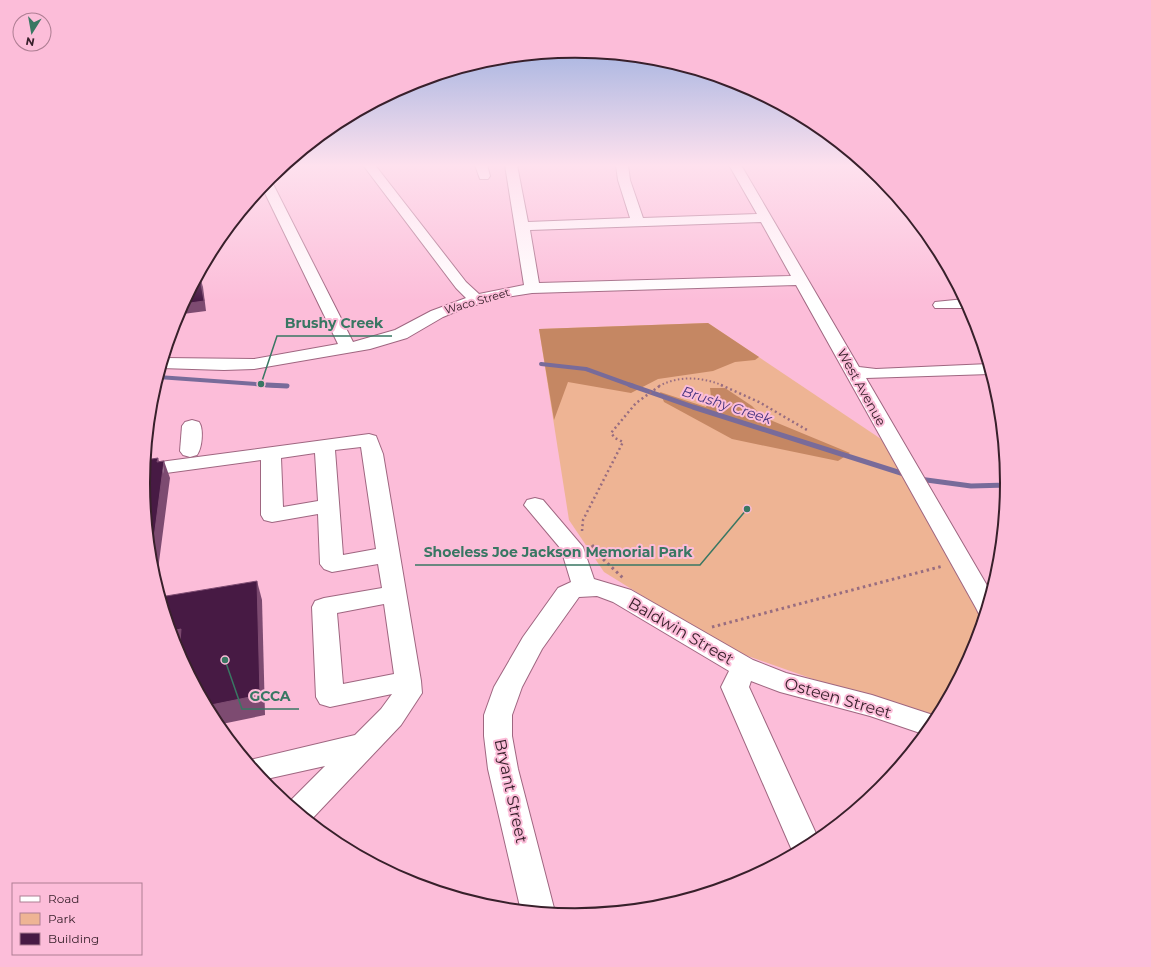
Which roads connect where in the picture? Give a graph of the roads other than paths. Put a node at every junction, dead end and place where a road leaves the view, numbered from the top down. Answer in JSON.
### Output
{"nodes":[{"id":1,"x":280,"y":210,"type":"edge"},
{"id":2,"x":404,"y":210,"type":"edge"},
{"id":3,"x":519,"y":210,"type":"edge"},
{"id":4,"x":634,"y":210,"type":"edge"},
{"id":5,"x":761,"y":210,"type":"edge"},
{"id":6,"x":765,"y":218,"type":"junction"},
{"id":7,"x":638,"y":222,"type":"junction"},
{"id":8,"x":522,"y":226,"type":"junction"},
{"id":9,"x":801,"y":280,"type":"junction"},
{"id":10,"x":532,"y":288,"type":"junction"},
{"id":11,"x":476,"y":300,"type":"junction"},
{"id":12,"x":961,"y":304,"type":"edge"},
{"id":13,"x":941,"y":305,"type":"dead end"},
{"id":14,"x":348,"y":348,"type":"junction"},
{"id":15,"x":167,"y":363,"type":"edge"},
{"id":16,"x":986,"y":369,"type":"edge"},
{"id":17,"x":854,"y":372,"type":"junction"},
{"id":18,"x":192,"y":426,"type":"dead end"},
{"id":19,"x":229,"y":446,"type":"dead end"},
{"id":20,"x":325,"y":446,"type":"junction"},
{"id":21,"x":190,"y":451,"type":"junction"},
{"id":22,"x":272,"y":453,"type":"junction"},
{"id":23,"x":151,"y":455,"type":"edge"},
{"id":24,"x":151,"y":469,"type":"edge"},
{"id":25,"x":535,"y":505,"type":"dead end"},
{"id":26,"x":328,"y":506,"type":"junction"},
{"id":27,"x":388,"y":555,"type":"junction"},
{"id":28,"x":576,"y":590,"type":"junction"},
{"id":29,"x":394,"y":594,"type":"junction"},
{"id":30,"x":984,"y":602,"type":"edge"},
{"id":31,"x":744,"y":667,"type":"junction"},
{"id":32,"x":408,"y":681,"type":"junction"},
{"id":33,"x":926,"y":724,"type":"edge"},
{"id":34,"x":364,"y":745,"type":"junction"},
{"id":35,"x":260,"y":769,"type":"edge"},
{"id":36,"x":302,"y":809,"type":"edge"},
{"id":37,"x":803,"y":842,"type":"edge"},
{"id":38,"x":537,"y":907,"type":"edge"}],
"edges":[{"from":1,"to":14,"type":"street"},
{"from":2,"to":11,"type":"street"},
{"from":3,"to":8,"type":"street"},
{"from":4,"to":7,"type":"street"},
{"from":5,"to":6,"type":"street","name":"West Avenue"},
{"from":6,"to":7,"type":"street"},
{"from":6,"to":9,"type":"street","name":"West Avenue"},
{"from":7,"to":8,"type":"street"},
{"from":8,"to":10,"type":"street"},
{"from":9,"to":10,"type":"street","name":"Waco Street"},
{"from":9,"to":17,"type":"street","name":"West Avenue"},
{"from":10,"to":11,"type":"street","name":"Waco Street"},
{"from":11,"to":14,"type":"street","name":"Waco Street"},
{"from":12,"to":13,"type":"street"},
{"from":14,"to":15,"type":"street","name":"Waco Street"},
{"from":16,"to":17,"type":"street"},
{"from":17,"to":30,"type":"street","name":"West Avenue"},
{"from":18,"to":21,"type":"street"},
{"from":19,"to":21,"type":"street"},
{"from":20,"to":22,"type":"street"},
{"from":20,"to":26,"type":"street"},
{"from":20,"to":27,"type":"street"},
{"from":21,"to":23,"type":"street"},
{"from":22,"to":24,"type":"street"},
{"from":22,"to":26,"type":"street"},
{"from":25,"to":28,"type":"street"},
{"from":26,"to":27,"type":"street"},
{"from":27,"to":29,"type":"street"},
{"from":28,"to":31,"type":"street","name":"Baldwin Street"},
{"from":28,"to":38,"type":"street","name":"Bryant Street"},
{"from":29,"to":32,"type":"street"},
{"from":29,"to":32,"type":"street"},
{"from":31,"to":33,"type":"street","name":"Osteen Street"},
{"from":31,"to":37,"type":"street","name":"Baldwin Street"},
{"from":32,"to":34,"type":"street"},
{"from":34,"to":35,"type":"street"},
{"from":34,"to":36,"type":"street"}]}
